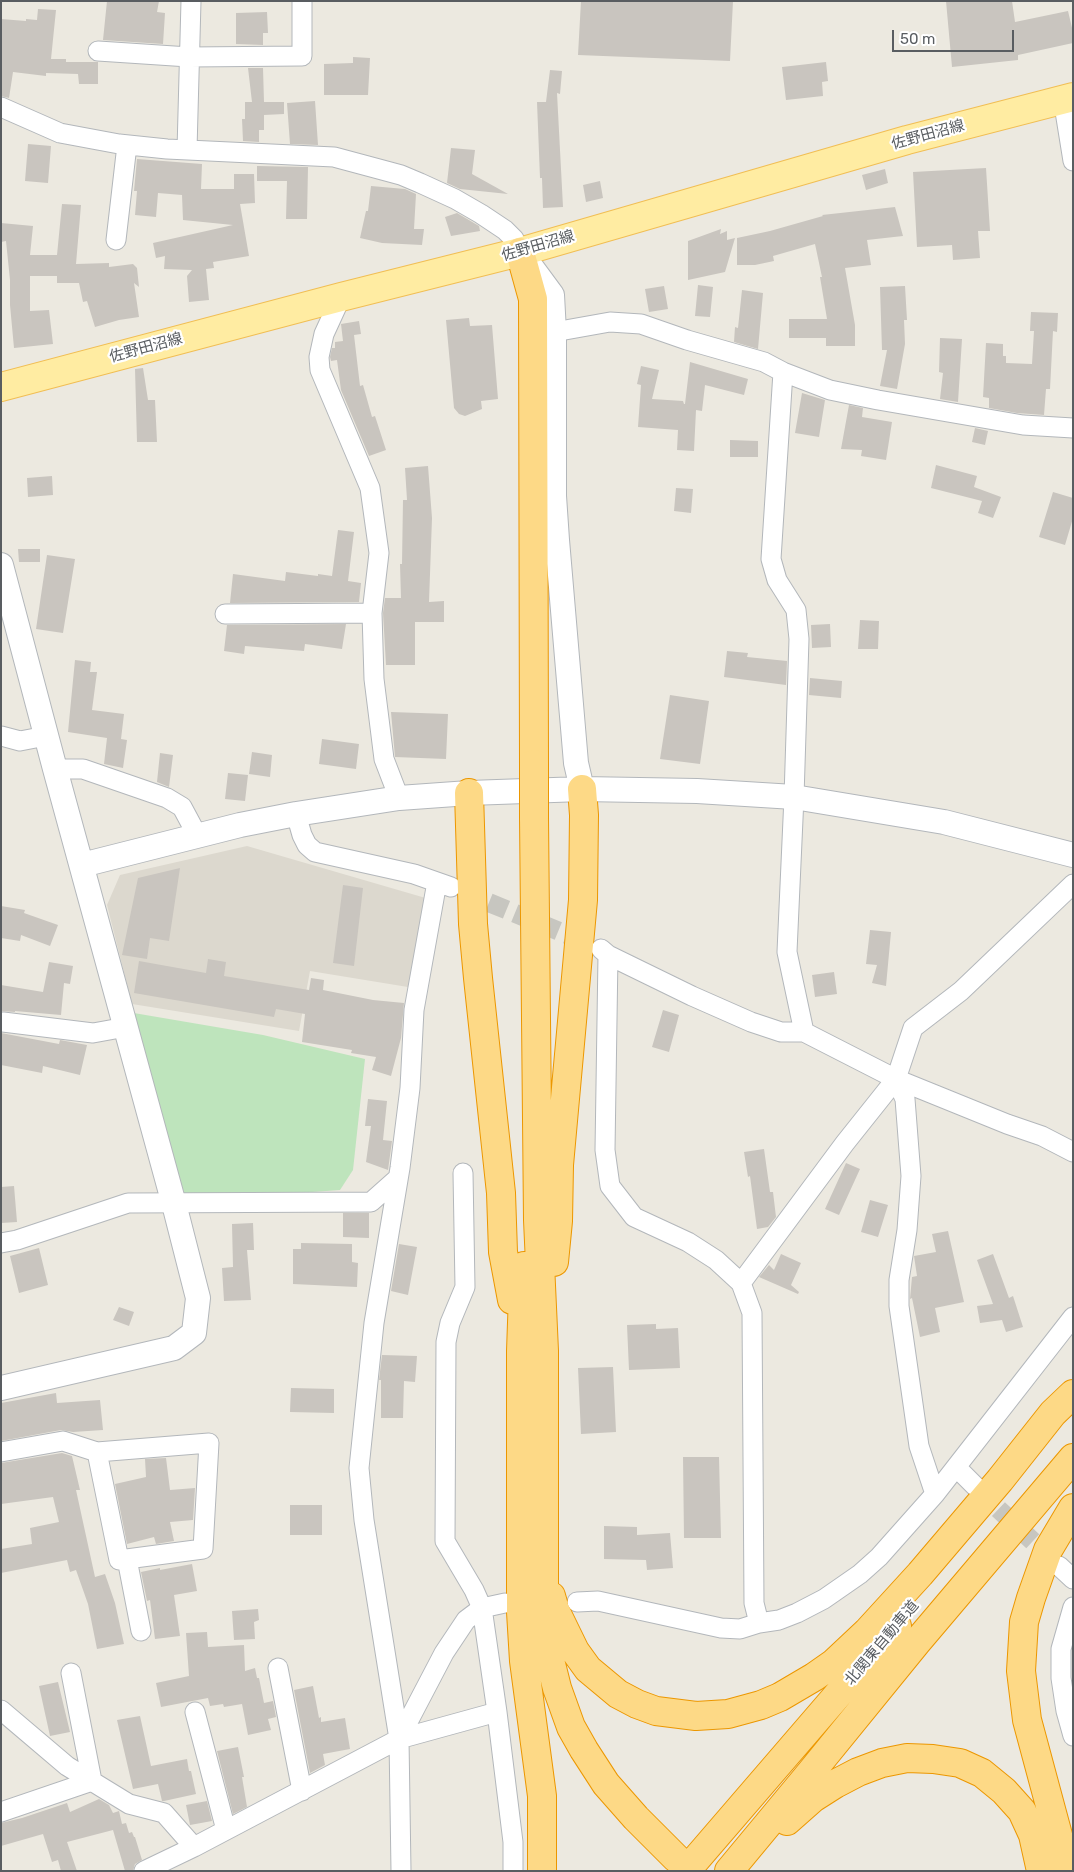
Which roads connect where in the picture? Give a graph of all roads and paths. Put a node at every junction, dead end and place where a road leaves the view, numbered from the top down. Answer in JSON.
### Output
{"nodes":[{"id":1,"x":191,"y":1,"type":"edge"},
{"id":2,"x":302,"y":1,"type":"edge"},
{"id":3,"x":98,"y":51,"type":"dead end"},
{"id":4,"x":189,"y":58,"type":"junction"},
{"id":5,"x":1068,"y":98,"type":"edge"},
{"id":6,"x":1,"y":107,"type":"edge"},
{"id":7,"x":126,"y":144,"type":"junction"},
{"id":8,"x":187,"y":150,"type":"junction"},
{"id":9,"x":1073,"y":161,"type":"edge"},
{"id":10,"x":116,"y":240,"type":"dead end"},
{"id":11,"x":520,"y":252,"type":"junction"},
{"id":12,"x":341,"y":296,"type":"junction"},
{"id":13,"x":554,"y":332,"type":"junction"},
{"id":14,"x":783,"y":372,"type":"junction"},
{"id":15,"x":1,"y":387,"type":"edge"},
{"id":16,"x":1073,"y":428,"type":"edge"},
{"id":17,"x":1,"y":565,"type":"edge"},
{"id":18,"x":372,"y":613,"type":"junction"},
{"id":19,"x":225,"y":614,"type":"dead end"},
{"id":20,"x":1,"y":736,"type":"edge"},
{"id":21,"x":46,"y":736,"type":"junction"},
{"id":22,"x":55,"y":769,"type":"junction"},
{"id":23,"x":582,"y":790,"type":"junction"},
{"id":24,"x":469,"y":793,"type":"junction"},
{"id":25,"x":794,"y":797,"type":"junction"},
{"id":26,"x":399,"y":798,"type":"junction"},
{"id":27,"x":296,"y":814,"type":"junction"},
{"id":28,"x":197,"y":835,"type":"junction"},
{"id":29,"x":1073,"y":855,"type":"edge"},
{"id":30,"x":82,"y":865,"type":"junction"},
{"id":31,"x":1073,"y":884,"type":"edge"},
{"id":32,"x":3,"y":1022,"type":"dead end"},
{"id":33,"x":126,"y":1027,"type":"junction"},
{"id":34,"x":804,"y":1032,"type":"junction"},
{"id":35,"x":896,"y":1079,"type":"junction"},
{"id":36,"x":1073,"y":1152,"type":"edge"},
{"id":37,"x":463,"y":1173,"type":"dead end"},
{"id":38,"x":398,"y":1178,"type":"junction"},
{"id":39,"x":174,"y":1204,"type":"junction"},
{"id":40,"x":1,"y":1243,"type":"edge"},
{"id":41,"x":741,"y":1283,"type":"junction"},
{"id":42,"x":1073,"y":1317,"type":"edge"},
{"id":43,"x":533,"y":1351,"type":"junction"},
{"id":44,"x":1,"y":1388,"type":"edge"},
{"id":45,"x":1073,"y":1394,"type":"edge"},
{"id":46,"x":1073,"y":1411,"type":"edge"},
{"id":47,"x":533,"y":1432,"type":"junction"},
{"id":48,"x":1,"y":1452,"type":"edge"},
{"id":49,"x":97,"y":1452,"type":"junction"},
{"id":50,"x":1073,"y":1458,"type":"edge"},
{"id":51,"x":956,"y":1468,"type":"junction"},
{"id":52,"x":975,"y":1486,"type":"tunnel mouth"},
{"id":53,"x":935,"y":1494,"type":"junction"},
{"id":54,"x":1073,"y":1508,"type":"edge"},
{"id":55,"x":127,"y":1559,"type":"junction"},
{"id":56,"x":543,"y":1561,"type":"junction"},
{"id":57,"x":577,"y":1602,"type":"dead end"},
{"id":58,"x":1073,"y":1607,"type":"edge"},
{"id":59,"x":482,"y":1608,"type":"junction"},
{"id":60,"x":513,"y":1608,"type":"junction"},
{"id":61,"x":759,"y":1623,"type":"junction"},
{"id":62,"x":142,"y":1631,"type":"dead end"},
{"id":63,"x":278,"y":1668,"type":"dead end"},
{"id":64,"x":71,"y":1673,"type":"dead end"},
{"id":65,"x":1,"y":1710,"type":"edge"},
{"id":66,"x":195,"y":1712,"type":"dead end"},
{"id":67,"x":497,"y":1712,"type":"junction"},
{"id":68,"x":1073,"y":1736,"type":"edge"},
{"id":69,"x":398,"y":1739,"type":"junction"},
{"id":70,"x":92,"y":1781,"type":"junction"},
{"id":71,"x":302,"y":1790,"type":"junction"},
{"id":72,"x":1,"y":1812,"type":"edge"},
{"id":73,"x":226,"y":1830,"type":"junction"},
{"id":74,"x":194,"y":1847,"type":"junction"},
{"id":75,"x":675,"y":1866,"type":"edge"},
{"id":76,"x":144,"y":1871,"type":"edge"},
{"id":77,"x":401,"y":1871,"type":"edge"},
{"id":78,"x":513,"y":1871,"type":"edge"},
{"id":79,"x":542,"y":1871,"type":"edge"},
{"id":80,"x":729,"y":1871,"type":"edge"},
{"id":81,"x":742,"y":1871,"type":"edge"},
{"id":82,"x":1041,"y":1871,"type":"edge"},
{"id":83,"x":1061,"y":1871,"type":"edge"}],
"edges":[{"from":1,"to":4,"type":"street"},
{"from":2,"to":4,"type":"street"},
{"from":3,"to":4,"type":"street"},
{"from":4,"to":8,"type":"street"},
{"from":5,"to":9,"type":"street"},
{"from":5,"to":11,"type":"main road","name":"佐野田沼線"},
{"from":6,"to":7,"type":"street"},
{"from":7,"to":8,"type":"street"},
{"from":7,"to":10,"type":"street"},
{"from":8,"to":11,"type":"street"},
{"from":11,"to":12,"type":"main road","name":"佐野田沼線"},
{"from":11,"to":13,"type":"street"},
{"from":11,"to":43,"type":"highway"},
{"from":12,"to":15,"type":"main road","name":"佐野田沼線"},
{"from":12,"to":18,"type":"street"},
{"from":13,"to":14,"type":"street"},
{"from":13,"to":23,"type":"street"},
{"from":14,"to":16,"type":"street"},
{"from":14,"to":25,"type":"street"},
{"from":17,"to":21,"type":"street"},
{"from":18,"to":19,"type":"street"},
{"from":18,"to":26,"type":"street"},
{"from":20,"to":21,"type":"street"},
{"from":21,"to":22,"type":"street"},
{"from":22,"to":28,"type":"street"},
{"from":22,"to":30,"type":"street"},
{"from":23,"to":24,"type":"street"},
{"from":23,"to":25,"type":"street"},
{"from":23,"to":43,"type":"highway"},
{"from":24,"to":26,"type":"street"},
{"from":24,"to":43,"type":"highway"},
{"from":25,"to":29,"type":"street"},
{"from":25,"to":34,"type":"street"},
{"from":26,"to":27,"type":"street"},
{"from":27,"to":28,"type":"street"},
{"from":27,"to":38,"type":"street"},
{"from":28,"to":30,"type":"street"},
{"from":30,"to":33,"type":"street"},
{"from":31,"to":35,"type":"street"},
{"from":32,"to":33,"type":"street"},
{"from":33,"to":39,"type":"street"},
{"from":34,"to":35,"type":"street"},
{"from":34,"to":41,"type":"street"},
{"from":35,"to":36,"type":"street"},
{"from":35,"to":41,"type":"street"},
{"from":35,"to":53,"type":"street"},
{"from":37,"to":59,"type":"street"},
{"from":38,"to":39,"type":"street"},
{"from":38,"to":69,"type":"street"},
{"from":39,"to":40,"type":"street"},
{"from":39,"to":44,"type":"street"},
{"from":41,"to":61,"type":"street"},
{"from":42,"to":51,"type":"street"},
{"from":43,"to":47,"type":"highway"},
{"from":45,"to":56,"type":"highway"},
{"from":46,"to":75,"type":"highway","name":"北関東自動車道"},
{"from":47,"to":56,"type":"highway"},
{"from":47,"to":60,"type":"highway"},
{"from":48,"to":49,"type":"street"},
{"from":49,"to":55,"type":"street"},
{"from":49,"to":55,"type":"street"},
{"from":50,"to":80,"type":"highway","name":"北関東自動車道"},
{"from":51,"to":52,"type":"street"},
{"from":51,"to":53,"type":"street"},
{"from":53,"to":61,"type":"street"},
{"from":54,"to":83,"type":"highway"},
{"from":55,"to":62,"type":"street"},
{"from":56,"to":75,"type":"highway"},
{"from":57,"to":61,"type":"street"},
{"from":58,"to":68,"type":"street"},
{"from":59,"to":60,"type":"street"},
{"from":59,"to":67,"type":"street"},
{"from":59,"to":69,"type":"street"},
{"from":60,"to":75,"type":"highway"},
{"from":60,"to":79,"type":"highway"},
{"from":63,"to":71,"type":"street"},
{"from":64,"to":70,"type":"street"},
{"from":65,"to":70,"type":"street"},
{"from":66,"to":73,"type":"street"},
{"from":67,"to":69,"type":"street"},
{"from":67,"to":78,"type":"street"},
{"from":69,"to":71,"type":"street"},
{"from":69,"to":77,"type":"street"},
{"from":70,"to":72,"type":"street"},
{"from":70,"to":74,"type":"street"},
{"from":71,"to":73,"type":"street"},
{"from":73,"to":74,"type":"street"},
{"from":74,"to":76,"type":"street"},
{"from":81,"to":82,"type":"highway"}]}
